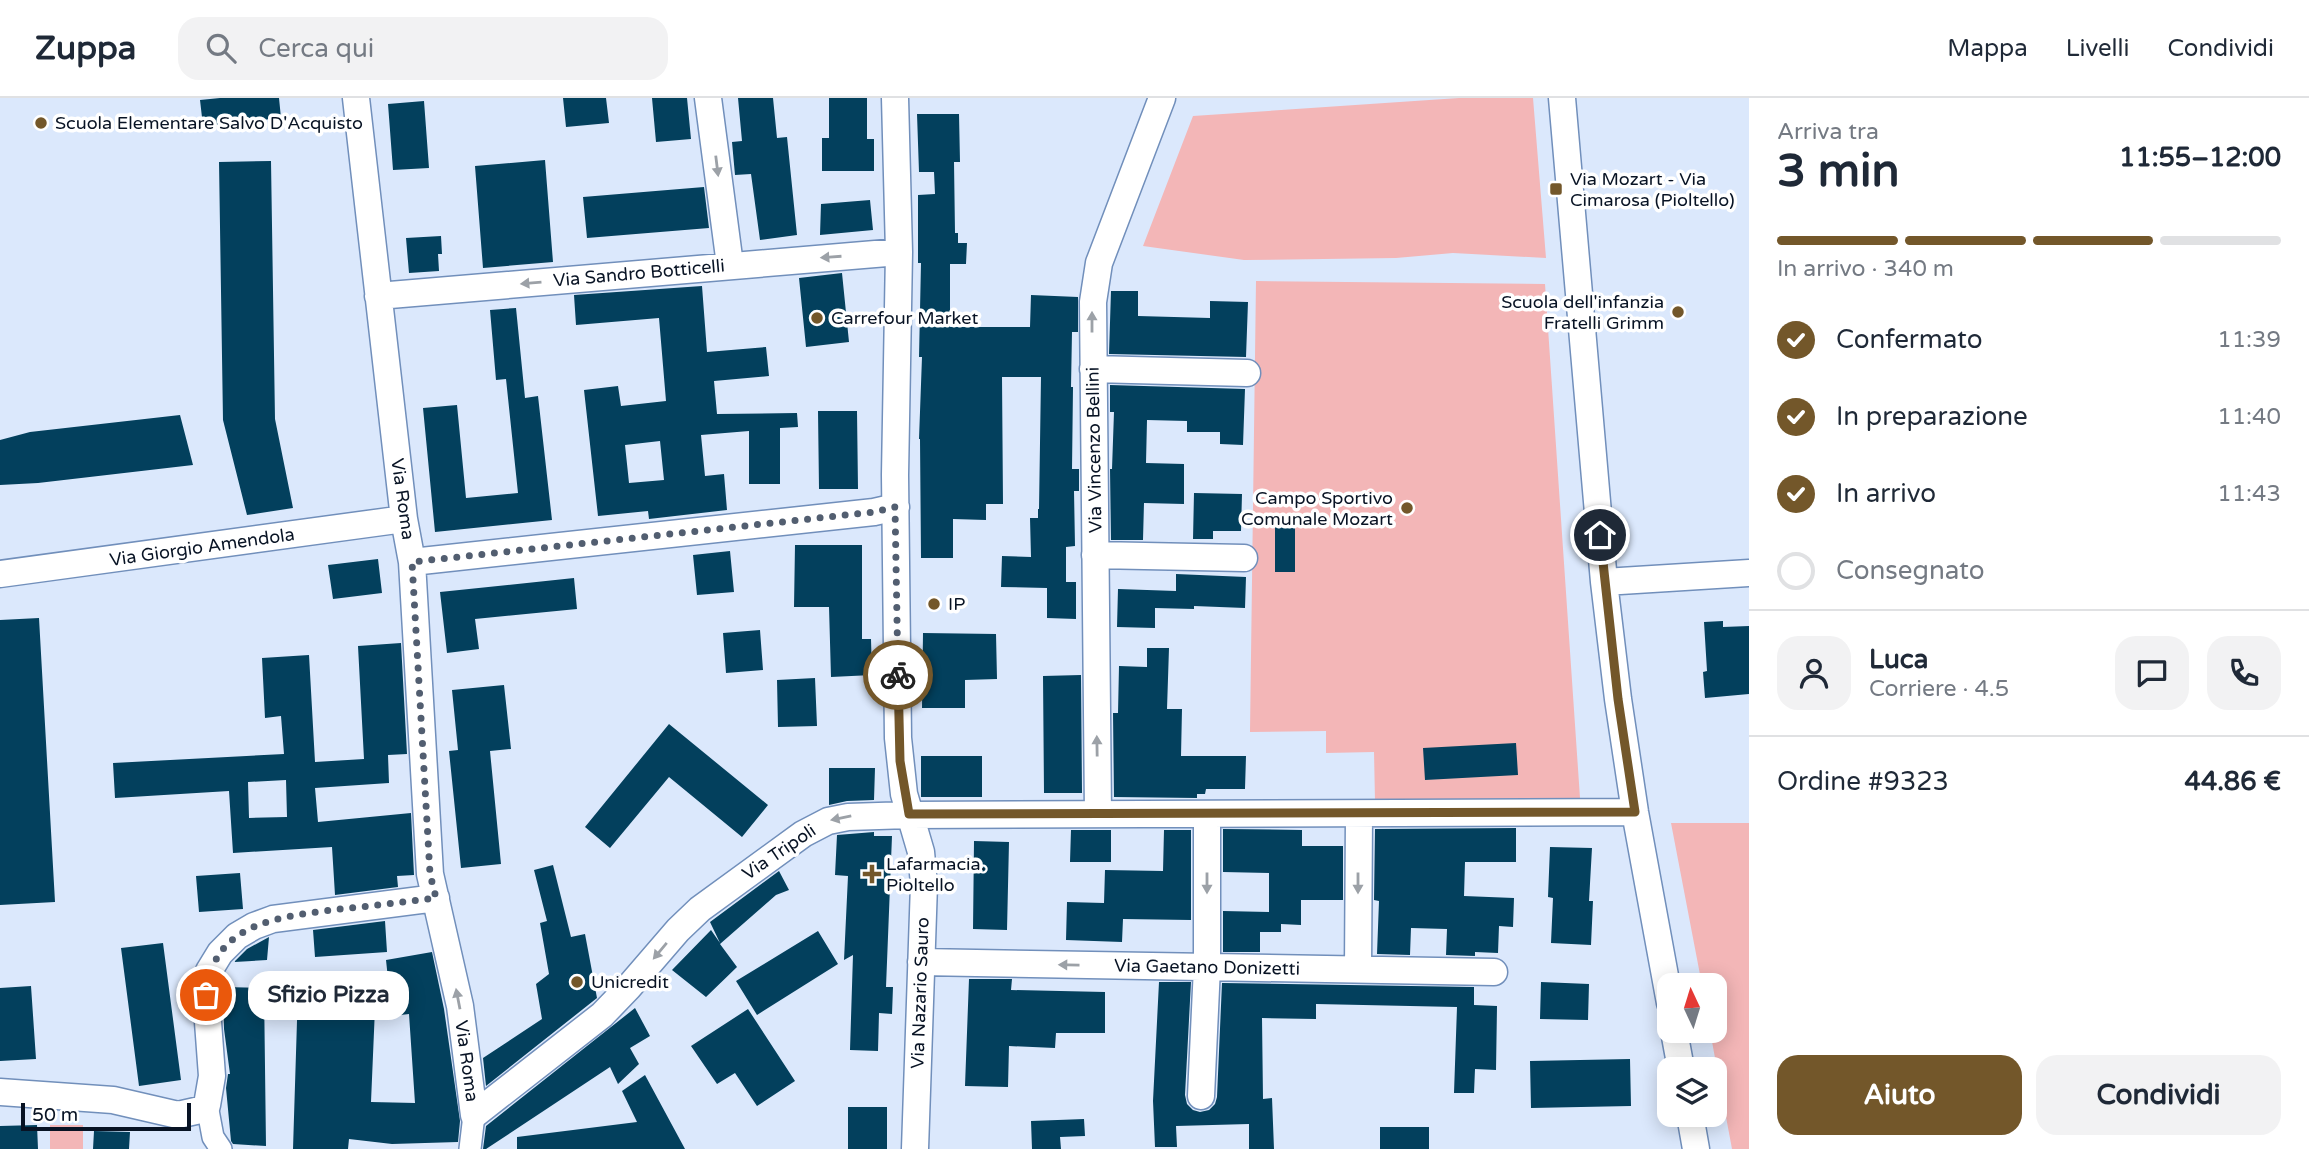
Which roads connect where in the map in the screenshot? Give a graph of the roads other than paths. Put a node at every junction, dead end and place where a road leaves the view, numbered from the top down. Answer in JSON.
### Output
{"nodes":[{"id":1,"x":356,"y":98,"type":"edge"},
{"id":2,"x":708,"y":98,"type":"edge"},
{"id":3,"x":894,"y":98,"type":"edge"},
{"id":4,"x":1163,"y":98,"type":"edge"},
{"id":5,"x":1562,"y":98,"type":"edge"},
{"id":6,"x":899,"y":252,"type":"junction"},
{"id":7,"x":730,"y":265,"type":"junction"},
{"id":8,"x":379,"y":296,"type":"junction"},
{"id":9,"x":1093,"y":369,"type":"junction"},
{"id":10,"x":1247,"y":373,"type":"dead end"},
{"id":11,"x":895,"y":507,"type":"junction"},
{"id":12,"x":404,"y":519,"type":"junction"},
{"id":13,"x":1095,"y":555,"type":"junction"},
{"id":14,"x":1244,"y":558,"type":"dead end"},
{"id":15,"x":412,"y":562,"type":"junction"},
{"id":16,"x":1749,"y":573,"type":"edge"},
{"id":17,"x":0,"y":574,"type":"edge"},
{"id":18,"x":1604,"y":582,"type":"junction"},
{"id":19,"x":1635,"y":812,"type":"junction"},
{"id":20,"x":909,"y":814,"type":"junction"},
{"id":21,"x":1098,"y":814,"type":"junction"},
{"id":22,"x":1207,"y":815,"type":"junction"},
{"id":23,"x":1359,"y":815,"type":"junction"},
{"id":24,"x":436,"y":898,"type":"junction"},
{"id":25,"x":920,"y":962,"type":"junction"},
{"id":26,"x":1207,"y":967,"type":"junction"},
{"id":27,"x":1358,"y":969,"type":"junction"},
{"id":28,"x":1494,"y":972,"type":"dead end"},
{"id":29,"x":1665,"y":973,"type":"edge"},
{"id":30,"x":0,"y":1092,"type":"edge"},
{"id":31,"x":1201,"y":1096,"type":"dead end"},
{"id":32,"x":207,"y":1105,"type":"junction"},
{"id":33,"x":474,"y":1115,"type":"junction"},
{"id":34,"x":1692,"y":1127,"type":"edge"},
{"id":35,"x":221,"y":1149,"type":"edge"},
{"id":36,"x":470,"y":1149,"type":"edge"},
{"id":37,"x":915,"y":1149,"type":"edge"},
{"id":38,"x":1696,"y":1149,"type":"edge"}],
"edges":[{"from":1,"to":8,"type":"street","name":"Via Roma"},
{"from":2,"to":7,"type":"street","one_way":true},
{"from":3,"to":6,"type":"street","name":"Via Nazario Sauro"},
{"from":9,"to":4,"type":"street","name":"Via Vincenzo Bellini","one_way":true},
{"from":5,"to":18,"type":"street"},
{"from":6,"to":7,"type":"street","name":"Via Sandro Botticelli","one_way":true},
{"from":6,"to":11,"type":"street","name":"Via Nazario Sauro"},
{"from":7,"to":8,"type":"street","name":"Via Sandro Botticelli","one_way":true},
{"from":8,"to":12,"type":"street","name":"Via Roma"},
{"from":9,"to":10,"type":"street"},
{"from":9,"to":13,"type":"street","name":"Via Vincenzo Bellini"},
{"from":11,"to":15,"type":"street"},
{"from":11,"to":20,"type":"street","name":"Via Nazario Sauro"},
{"from":12,"to":15,"type":"street","name":"Via Roma"},
{"from":12,"to":17,"type":"street","name":"Via Giorgio Amendola"},
{"from":13,"to":14,"type":"street"},
{"from":21,"to":13,"type":"street","name":"Via Vincenzo Bellini","one_way":true},
{"from":15,"to":24,"type":"street","name":"Via Roma"},
{"from":16,"to":18,"type":"street"},
{"from":18,"to":19,"type":"street"},
{"from":19,"to":23,"type":"street","name":"Via Tripoli"},
{"from":19,"to":29,"type":"street"},
{"from":20,"to":21,"type":"street","name":"Via Tripoli"},
{"from":20,"to":25,"type":"street","name":"Via Nazario Sauro"},
{"from":20,"to":33,"type":"street","name":"Via Tripoli","one_way":true},
{"from":21,"to":22,"type":"street","name":"Via Tripoli"},
{"from":22,"to":23,"type":"street","name":"Via Tripoli"},
{"from":22,"to":26,"type":"street","one_way":true},
{"from":23,"to":27,"type":"street","one_way":true},
{"from":24,"to":32,"type":"street"},
{"from":33,"to":24,"type":"street","name":"Via Roma","one_way":true},
{"from":26,"to":25,"type":"street","name":"Via Gaetano Donizetti","one_way":true},
{"from":25,"to":37,"type":"street","name":"Via Nazario Sauro"},
{"from":26,"to":27,"type":"street","name":"Via Gaetano Donizetti"},
{"from":26,"to":31,"type":"street"},
{"from":27,"to":28,"type":"street","name":"Via Gaetano Donizetti"},
{"from":30,"to":32,"type":"street"},
{"from":32,"to":35,"type":"street"},
{"from":33,"to":36,"type":"street","name":"Via Roma"},
{"from":34,"to":38,"type":"street"}]}
